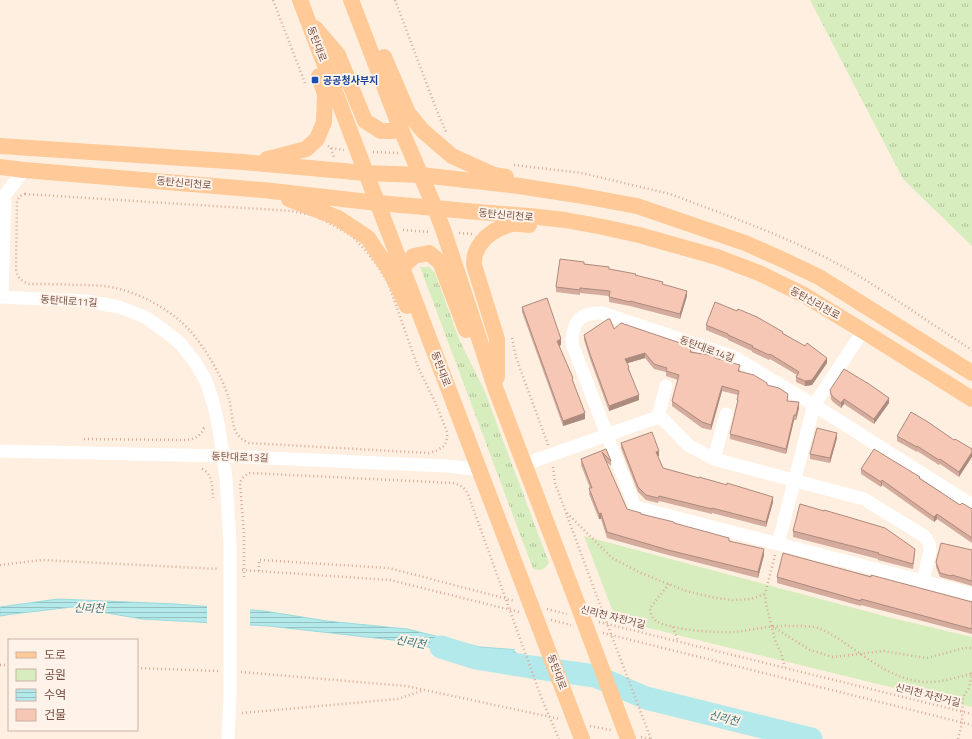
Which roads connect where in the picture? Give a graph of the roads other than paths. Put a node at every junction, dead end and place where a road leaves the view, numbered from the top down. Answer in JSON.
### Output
{"nodes":[{"id":1,"x":300,"y":0,"type":"edge"},
{"id":2,"x":353,"y":6,"type":"edge"},
{"id":3,"x":308,"y":20,"type":"junction"},
{"id":4,"x":400,"y":125,"type":"junction"},
{"id":5,"x":0,"y":146,"type":"edge"},
{"id":6,"x":243,"y":162,"type":"junction"},
{"id":7,"x":0,"y":166,"type":"edge"},
{"id":8,"x":24,"y":170,"type":"junction"},
{"id":9,"x":366,"y":173,"type":"junction"},
{"id":10,"x":421,"y":176,"type":"junction"},
{"id":11,"x":263,"y":190,"type":"junction"},
{"id":12,"x":577,"y":195,"type":"junction"},
{"id":13,"x":378,"y":203,"type":"junction"},
{"id":14,"x":435,"y":208,"type":"junction"},
{"id":15,"x":639,"y":235,"type":"junction"},
{"id":16,"x":402,"y":267,"type":"junction"},
{"id":17,"x":1,"y":297,"type":"edge"},
{"id":18,"x":863,"y":331,"type":"junction"},
{"id":19,"x":972,"y":372,"type":"edge"},
{"id":20,"x":666,"y":386,"type":"dead end"},
{"id":21,"x":496,"y":390,"type":"junction"},
{"id":22,"x":452,"y":396,"type":"junction"},
{"id":23,"x":972,"y":399,"type":"edge"},
{"id":24,"x":814,"y":405,"type":"junction"},
{"id":25,"x":726,"y":414,"type":"dead end"},
{"id":26,"x":658,"y":417,"type":"junction"},
{"id":27,"x":607,"y":435,"type":"junction"},
{"id":28,"x":0,"y":451,"type":"edge"},
{"id":29,"x":223,"y":456,"type":"junction"},
{"id":30,"x":714,"y":459,"type":"junction"},
{"id":31,"x":525,"y":464,"type":"junction"},
{"id":32,"x":480,"y":470,"type":"junction"},
{"id":33,"x":794,"y":481,"type":"junction"},
{"id":34,"x":972,"y":505,"type":"edge"},
{"id":35,"x":778,"y":544,"type":"junction"},
{"id":36,"x":923,"y":581,"type":"junction"},
{"id":37,"x":972,"y":594,"type":"edge"},
{"id":38,"x":585,"y":732,"type":"edge"},
{"id":39,"x":631,"y":737,"type":"edge"},
{"id":40,"x":228,"y":739,"type":"edge"}],
"edges":[{"from":1,"to":3,"type":"main road","name":"동탄대로"},
{"from":2,"to":4,"type":"main road"},
{"from":2,"to":12,"type":"main road"},
{"from":3,"to":4,"type":"main road"},
{"from":3,"to":6,"type":"main road"},
{"from":3,"to":9,"type":"main road","name":"동탄대로"},
{"from":4,"to":10,"type":"main road"},
{"from":5,"to":6,"type":"main road"},
{"from":6,"to":9,"type":"main road"},
{"from":7,"to":8,"type":"main road","name":"동탄신리천로"},
{"from":8,"to":11,"type":"main road","name":"동탄신리천로"},
{"from":8,"to":17,"type":"street"},
{"from":9,"to":10,"type":"main road"},
{"from":9,"to":13,"type":"main road","name":"동탄대로"},
{"from":10,"to":12,"type":"main road"},
{"from":10,"to":14,"type":"main road"},
{"from":11,"to":13,"type":"main road","name":"동탄신리천로"},
{"from":11,"to":22,"type":"main road"},
{"from":12,"to":19,"type":"main road"},
{"from":13,"to":14,"type":"main road","name":"동탄신리천로"},
{"from":13,"to":16,"type":"main road","name":"동탄대로"},
{"from":14,"to":15,"type":"main road","name":"동탄신리천로"},
{"from":14,"to":21,"type":"main road"},
{"from":15,"to":18,"type":"main road","name":"동탄신리천로"},
{"from":15,"to":21,"type":"main road"},
{"from":16,"to":21,"type":"main road"},
{"from":16,"to":22,"type":"main road","name":"동탄대로"},
{"from":17,"to":29,"type":"street","name":"동탄대로11길"},
{"from":18,"to":23,"type":"main road","name":"동탄신리천로"},
{"from":18,"to":24,"type":"street"},
{"from":20,"to":26,"type":"street"},
{"from":21,"to":31,"type":"main road"},
{"from":22,"to":32,"type":"main road","name":"동탄대로"},
{"from":24,"to":27,"type":"street","name":"동탄대로14길"},
{"from":24,"to":33,"type":"street"},
{"from":24,"to":34,"type":"street","name":"동탄대로14길"},
{"from":25,"to":30,"type":"street"},
{"from":26,"to":27,"type":"street"},
{"from":26,"to":30,"type":"street"},
{"from":27,"to":31,"type":"street"},
{"from":27,"to":35,"type":"street","name":"동탄대로14길"},
{"from":28,"to":29,"type":"street","name":"동탄대로13길"},
{"from":29,"to":32,"type":"street","name":"동탄대로13길"},
{"from":29,"to":40,"type":"street","name":"동탄대로11길"},
{"from":30,"to":33,"type":"street"},
{"from":31,"to":39,"type":"main road"},
{"from":32,"to":38,"type":"main road","name":"동탄대로"},
{"from":33,"to":35,"type":"street"},
{"from":33,"to":36,"type":"street"},
{"from":35,"to":36,"type":"street","name":"동탄대로14길"},
{"from":36,"to":37,"type":"street","name":"동탄대로14길"}]}
